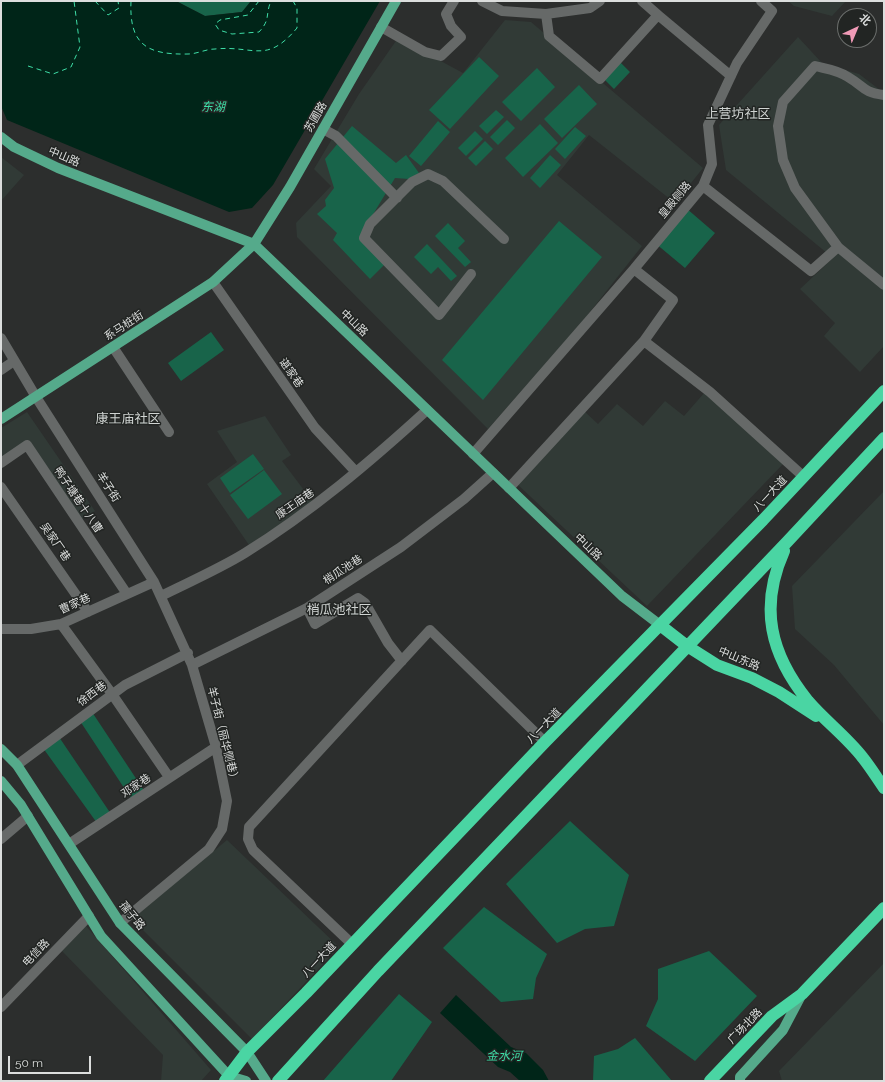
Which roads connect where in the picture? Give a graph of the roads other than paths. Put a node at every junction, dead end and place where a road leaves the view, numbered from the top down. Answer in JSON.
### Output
{"nodes":[{"id":1,"x":396,"y":1,"type":"edge"},
{"id":2,"x":454,"y":1,"type":"edge"},
{"id":3,"x":482,"y":1,"type":"edge"},
{"id":4,"x":600,"y":1,"type":"edge"},
{"id":5,"x":642,"y":1,"type":"edge"},
{"id":6,"x":761,"y":1,"type":"edge"},
{"id":7,"x":546,"y":14,"type":"junction"},
{"id":8,"x":658,"y":15,"type":"junction"},
{"id":9,"x":381,"y":27,"type":"junction"},
{"id":10,"x":731,"y":76,"type":"junction"},
{"id":11,"x":884,"y":95,"type":"edge"},
{"id":12,"x":323,"y":129,"type":"junction"},
{"id":13,"x":1,"y":137,"type":"edge"},
{"id":14,"x":703,"y":186,"type":"junction"},
{"id":15,"x":397,"y":198,"type":"junction"},
{"id":16,"x":504,"y":240,"type":"dead end"},
{"id":17,"x":254,"y":244,"type":"junction"},
{"id":18,"x":838,"y":247,"type":"junction"},
{"id":19,"x":634,"y":269,"type":"junction"},
{"id":20,"x":470,"y":274,"type":"dead end"},
{"id":21,"x":213,"y":282,"type":"junction"},
{"id":22,"x":884,"y":285,"type":"edge"},
{"id":23,"x":1,"y":338,"type":"edge"},
{"id":24,"x":644,"y":341,"type":"junction"},
{"id":25,"x":113,"y":347,"type":"junction"},
{"id":26,"x":14,"y":361,"type":"junction"},
{"id":27,"x":1,"y":370,"type":"edge"},
{"id":28,"x":884,"y":391,"type":"edge"},
{"id":29,"x":36,"y":397,"type":"junction"},
{"id":30,"x":427,"y":410,"type":"junction"},
{"id":31,"x":1,"y":419,"type":"edge"},
{"id":32,"x":169,"y":432,"type":"dead end"},
{"id":33,"x":884,"y":438,"type":"edge"},
{"id":34,"x":473,"y":454,"type":"junction"},
{"id":35,"x":1,"y":463,"type":"edge"},
{"id":36,"x":356,"y":472,"type":"junction"},
{"id":37,"x":493,"y":473,"type":"junction"},
{"id":38,"x":804,"y":477,"type":"junction"},
{"id":39,"x":1,"y":487,"type":"edge"},
{"id":40,"x":508,"y":488,"type":"junction"},
{"id":41,"x":787,"y":542,"type":"junction"},
{"id":42,"x":154,"y":582,"type":"junction"},
{"id":43,"x":126,"y":594,"type":"junction"},
{"id":44,"x":161,"y":596,"type":"junction"},
{"id":45,"x":307,"y":608,"type":"junction"},
{"id":46,"x":636,"y":608,"type":"joint"},
{"id":47,"x":88,"y":612,"type":"junction"},
{"id":48,"x":61,"y":624,"type":"junction"},
{"id":49,"x":660,"y":625,"type":"junction"},
{"id":50,"x":1,"y":629,"type":"edge"},
{"id":51,"x":687,"y":646,"type":"junction"},
{"id":52,"x":188,"y":652,"type":"junction"},
{"id":53,"x":402,"y":661,"type":"junction"},
{"id":54,"x":192,"y":665,"type":"junction"},
{"id":55,"x":112,"y":694,"type":"junction"},
{"id":56,"x":835,"y":729,"type":"junction"},
{"id":57,"x":545,"y":742,"type":"junction"},
{"id":58,"x":216,"y":747,"type":"junction"},
{"id":59,"x":1,"y":749,"type":"edge"},
{"id":60,"x":17,"y":765,"type":"junction"},
{"id":61,"x":169,"y":778,"type":"junction"},
{"id":62,"x":1,"y":781,"type":"edge"},
{"id":63,"x":884,"y":788,"type":"edge"},
{"id":64,"x":28,"y":816,"type":"junction"},
{"id":65,"x":1,"y":839,"type":"edge"},
{"id":66,"x":69,"y":844,"type":"junction"},
{"id":67,"x":884,"y":908,"type":"edge"},
{"id":68,"x":89,"y":916,"type":"junction"},
{"id":69,"x":120,"y":923,"type":"junction"},
{"id":70,"x":352,"y":944,"type":"junction"},
{"id":71,"x":802,"y":994,"type":"junction"},
{"id":72,"x":1,"y":1007,"type":"edge"},
{"id":73,"x":247,"y":1052,"type":"junction"},
{"id":74,"x":225,"y":1079,"type":"edge"},
{"id":75,"x":740,"y":1079,"type":"edge"},
{"id":76,"x":246,"y":1081,"type":"edge"},
{"id":77,"x":266,"y":1081,"type":"edge"},
{"id":78,"x":278,"y":1081,"type":"edge"},
{"id":79,"x":710,"y":1081,"type":"edge"}],
"edges":[{"from":1,"to":9,"type":"main road","name":"苏圃路"},
{"from":2,"to":9,"type":"street"},
{"from":3,"to":7,"type":"street"},
{"from":4,"to":7,"type":"street"},
{"from":5,"to":8,"type":"street"},
{"from":6,"to":10,"type":"street","name":"皇殿侧路"},
{"from":7,"to":8,"type":"street"},
{"from":8,"to":10,"type":"street"},
{"from":9,"to":12,"type":"main road","name":"苏圃路"},
{"from":10,"to":14,"type":"street","name":"皇殿侧路"},
{"from":11,"to":18,"type":"street"},
{"from":12,"to":15,"type":"street"},
{"from":12,"to":17,"type":"main road","name":"苏圃路"},
{"from":13,"to":17,"type":"main road","name":"中山路"},
{"from":14,"to":18,"type":"street"},
{"from":14,"to":19,"type":"street","name":"皇殿侧路"},
{"from":15,"to":16,"type":"street"},
{"from":15,"to":20,"type":"street"},
{"from":17,"to":21,"type":"main road","name":"系马桩街"},
{"from":17,"to":30,"type":"main road","name":"中山路"},
{"from":18,"to":22,"type":"street"},
{"from":19,"to":24,"type":"street"},
{"from":19,"to":34,"type":"street","name":"皇殿侧路"},
{"from":21,"to":25,"type":"main road","name":"系马桩街"},
{"from":21,"to":36,"type":"street","name":"谌家巷"},
{"from":23,"to":26,"type":"street","name":"羊子街"},
{"from":24,"to":38,"type":"street"},
{"from":24,"to":40,"type":"street"},
{"from":25,"to":29,"type":"main road","name":"系马桩街"},
{"from":25,"to":32,"type":"street"},
{"from":26,"to":27,"type":"street"},
{"from":26,"to":29,"type":"street","name":"羊子街"},
{"from":28,"to":38,"type":"highway","name":"八一大道"},
{"from":29,"to":31,"type":"main road","name":"系马桩街"},
{"from":29,"to":42,"type":"street","name":"羊子街"},
{"from":30,"to":34,"type":"main road","name":"中山路"},
{"from":30,"to":36,"type":"street","name":"康王庙巷"},
{"from":33,"to":41,"type":"highway"},
{"from":34,"to":37,"type":"main road","name":"中山路"},
{"from":35,"to":43,"type":"street","name":"鸭子塘巷十八曹"},
{"from":36,"to":44,"type":"street","name":"康王庙巷"},
{"from":37,"to":40,"type":"main road","name":"中山路"},
{"from":37,"to":45,"type":"street","name":"梢瓜池巷"},
{"from":38,"to":49,"type":"highway","name":"八一大道"},
{"from":39,"to":47,"type":"street","name":"吴家厂巷"},
{"from":40,"to":46,"type":"main road","name":"中山路"},
{"from":41,"to":51,"type":"highway"},
{"from":41,"to":56,"type":"highway","name":"中山东路"},
{"from":42,"to":43,"type":"street","name":"曹家巷"},
{"from":42,"to":44,"type":"street","name":"羊子街"},
{"from":43,"to":47,"type":"street","name":"曹家巷"},
{"from":44,"to":52,"type":"street","name":"羊子街"},
{"from":45,"to":53,"type":"street"},
{"from":45,"to":54,"type":"street","name":"梢瓜池巷"},
{"from":46,"to":49,"type":"main road","name":"中山东路"},
{"from":47,"to":48,"type":"street","name":"曹家巷"},
{"from":48,"to":50,"type":"street","name":"曹家巷"},
{"from":48,"to":55,"type":"street"},
{"from":49,"to":51,"type":"highway","name":"中山东路"},
{"from":49,"to":57,"type":"highway","name":"八一大道"},
{"from":51,"to":56,"type":"highway","name":"中山东路"},
{"from":51,"to":78,"type":"highway"},
{"from":52,"to":54,"type":"street","name":"羊子街（丽华侧巷）"},
{"from":52,"to":55,"type":"street","name":"徐西巷"},
{"from":53,"to":57,"type":"street"},
{"from":53,"to":70,"type":"street"},
{"from":54,"to":58,"type":"street","name":"羊子街（丽华侧巷）"},
{"from":55,"to":60,"type":"street","name":"徐西巷"},
{"from":55,"to":61,"type":"street"},
{"from":56,"to":63,"type":"highway","name":"中山东路"},
{"from":57,"to":70,"type":"highway","name":"八一大道"},
{"from":58,"to":61,"type":"street","name":"邓家巷"},
{"from":58,"to":69,"type":"street","name":"羊子街（丽华侧巷）"},
{"from":59,"to":60,"type":"main road","name":"孺子路"},
{"from":60,"to":66,"type":"main road","name":"孺子路"},
{"from":61,"to":66,"type":"street","name":"邓家巷"},
{"from":62,"to":64,"type":"main road"},
{"from":64,"to":65,"type":"street"},
{"from":64,"to":68,"type":"main road"},
{"from":66,"to":69,"type":"main road","name":"孺子路"},
{"from":67,"to":71,"type":"highway","name":"广场北路"},
{"from":68,"to":72,"type":"street","name":"电信路"},
{"from":68,"to":74,"type":"main road"},
{"from":69,"to":73,"type":"main road","name":"孺子路"},
{"from":70,"to":73,"type":"highway","name":"八一大道"},
{"from":71,"to":75,"type":"main road","name":"广场北路"},
{"from":71,"to":79,"type":"highway","name":"广场北路"},
{"from":73,"to":74,"type":"highway","name":"八一大道"},
{"from":73,"to":77,"type":"main road","name":"孺子路"},
{"from":74,"to":76,"type":"main road"}]}
